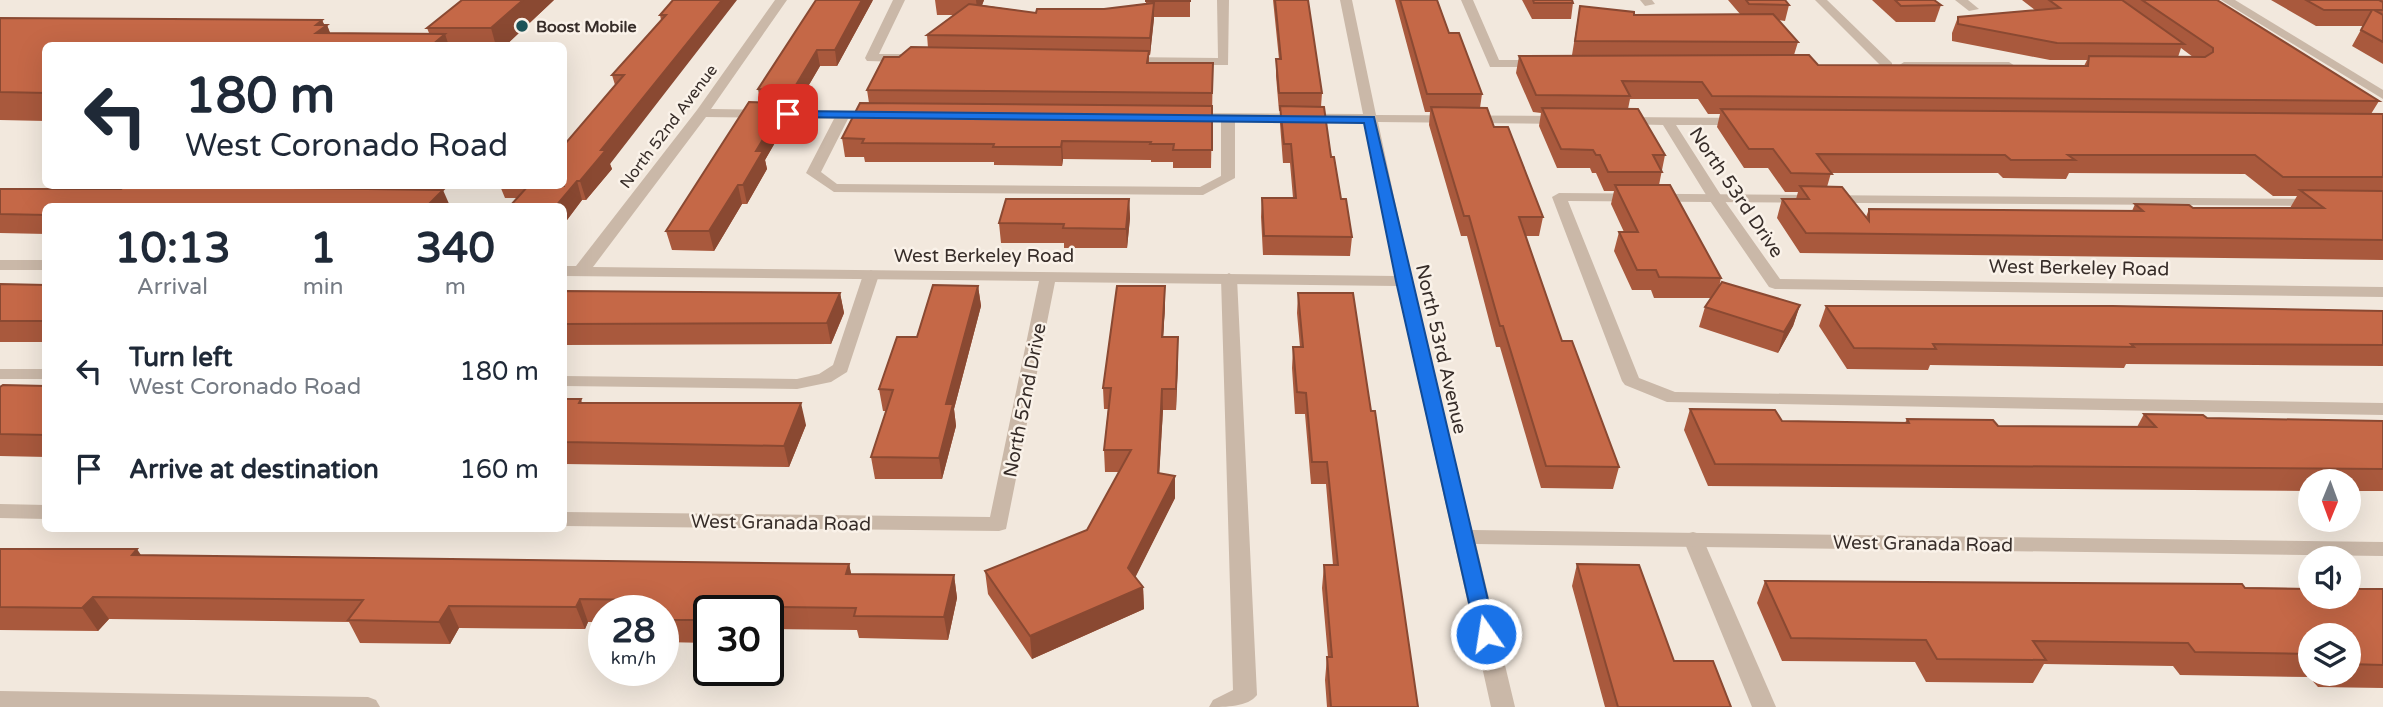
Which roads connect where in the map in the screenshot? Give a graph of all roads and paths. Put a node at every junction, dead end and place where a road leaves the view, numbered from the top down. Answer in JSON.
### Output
{"nodes":[{"id":1,"x":781,"y":0,"type":"edge"},
{"id":2,"x":899,"y":0,"type":"edge"},
{"id":3,"x":1223,"y":0,"type":"edge"},
{"id":4,"x":1346,"y":0,"type":"edge"},
{"id":5,"x":1467,"y":0,"type":"edge"},
{"id":6,"x":1821,"y":0,"type":"edge"},
{"id":7,"x":1961,"y":0,"type":"edge"},
{"id":8,"x":2227,"y":0,"type":"edge"},
{"id":9,"x":1973,"y":9,"type":"dead end"},
{"id":10,"x":911,"y":58,"type":"edge"},
{"id":11,"x":1115,"y":61,"type":"edge"},
{"id":12,"x":1548,"y":64,"type":"edge"},
{"id":13,"x":1875,"y":66,"type":"edge"},
{"id":14,"x":1888,"y":66,"type":"junction"},
{"id":15,"x":2023,"y":66,"type":"edge"},
{"id":16,"x":2383,"y":96,"type":"edge"},
{"id":17,"x":702,"y":113,"type":"junction"},
{"id":18,"x":843,"y":115,"type":"junction"},
{"id":19,"x":898,"y":115,"type":"edge"},
{"id":20,"x":1173,"y":117,"type":"edge"},
{"id":21,"x":1228,"y":118,"type":"junction"},
{"id":22,"x":1370,"y":120,"type":"junction"},
{"id":23,"x":1583,"y":120,"type":"edge"},
{"id":24,"x":1611,"y":121,"type":"edge"},
{"id":25,"x":1667,"y":121,"type":"junction"},
{"id":26,"x":1763,"y":121,"type":"edge"},
{"id":27,"x":1714,"y":198,"type":"junction"},
{"id":28,"x":2327,"y":202,"type":"edge"},
{"id":29,"x":0,"y":265,"type":"edge"},
{"id":30,"x":42,"y":265,"type":"edge"},
{"id":31,"x":567,"y":271,"type":"edge"},
{"id":32,"x":581,"y":271,"type":"junction"},
{"id":33,"x":871,"y":275,"type":"junction"},
{"id":34,"x":1048,"y":276,"type":"junction"},
{"id":35,"x":1229,"y":278,"type":"junction"},
{"id":36,"x":1404,"y":281,"type":"junction"},
{"id":37,"x":1775,"y":284,"type":"joint"},
{"id":38,"x":2383,"y":292,"type":"edge"},
{"id":39,"x":0,"y":374,"type":"edge"},
{"id":40,"x":42,"y":374,"type":"edge"},
{"id":41,"x":567,"y":381,"type":"edge"},
{"id":42,"x":2383,"y":409,"type":"edge"},
{"id":43,"x":0,"y":511,"type":"edge"},
{"id":44,"x":42,"y":512,"type":"edge"},
{"id":45,"x":567,"y":519,"type":"edge"},
{"id":46,"x":999,"y":524,"type":"joint"},
{"id":47,"x":1463,"y":537,"type":"junction"},
{"id":48,"x":1693,"y":539,"type":"junction"},
{"id":49,"x":2383,"y":550,"type":"edge"},
{"id":50,"x":0,"y":701,"type":"edge"},
{"id":51,"x":368,"y":707,"type":"edge"},
{"id":52,"x":1221,"y":707,"type":"edge"},
{"id":53,"x":1503,"y":707,"type":"edge"},
{"id":54,"x":1764,"y":707,"type":"edge"}],
"edges":[{"from":1,"to":17,"type":"street","name":"North 52nd Avenue"},
{"from":2,"to":10,"type":"street"},
{"from":3,"to":11,"type":"street"},
{"from":4,"to":22,"type":"street","name":"North 53rd Avenue"},
{"from":5,"to":12,"type":"street"},
{"from":6,"to":14,"type":"street"},
{"from":7,"to":9,"type":"street"},
{"from":8,"to":16,"type":"street"},
{"from":13,"to":14,"type":"street"},
{"from":14,"to":15,"type":"street"},
{"from":17,"to":18,"type":"street"},
{"from":17,"to":32,"type":"street","name":"North 52nd Avenue"},
{"from":18,"to":19,"type":"street"},
{"from":18,"to":21,"type":"street"},
{"from":20,"to":21,"type":"street"},
{"from":21,"to":22,"type":"street"},
{"from":22,"to":23,"type":"street"},
{"from":22,"to":36,"type":"street","name":"North 53rd Avenue"},
{"from":24,"to":25,"type":"street"},
{"from":25,"to":26,"type":"street"},
{"from":25,"to":27,"type":"street","name":"North 53rd Drive"},
{"from":27,"to":28,"type":"street"},
{"from":27,"to":37,"type":"street","name":"North 53rd Drive"},
{"from":27,"to":42,"type":"street"},
{"from":29,"to":30,"type":"street"},
{"from":31,"to":32,"type":"street","name":"West Berkeley Road"},
{"from":32,"to":33,"type":"street","name":"West Berkeley Road"},
{"from":33,"to":34,"type":"street","name":"West Berkeley Road"},
{"from":33,"to":41,"type":"street"},
{"from":34,"to":35,"type":"street","name":"West Berkeley Road"},
{"from":34,"to":46,"type":"street","name":"North 52nd Drive"},
{"from":35,"to":36,"type":"street","name":"West Berkeley Road"},
{"from":35,"to":52,"type":"street"},
{"from":36,"to":47,"type":"street","name":"North 53rd Avenue"},
{"from":37,"to":38,"type":"street","name":"West Berkeley Road"},
{"from":39,"to":40,"type":"street"},
{"from":43,"to":44,"type":"street"},
{"from":45,"to":46,"type":"street","name":"West Granada Road"},
{"from":47,"to":48,"type":"street","name":"West Granada Road"},
{"from":47,"to":53,"type":"street","name":"North 53rd Avenue"},
{"from":48,"to":49,"type":"street","name":"West Granada Road"},
{"from":48,"to":54,"type":"street"},
{"from":50,"to":51,"type":"street"}]}
